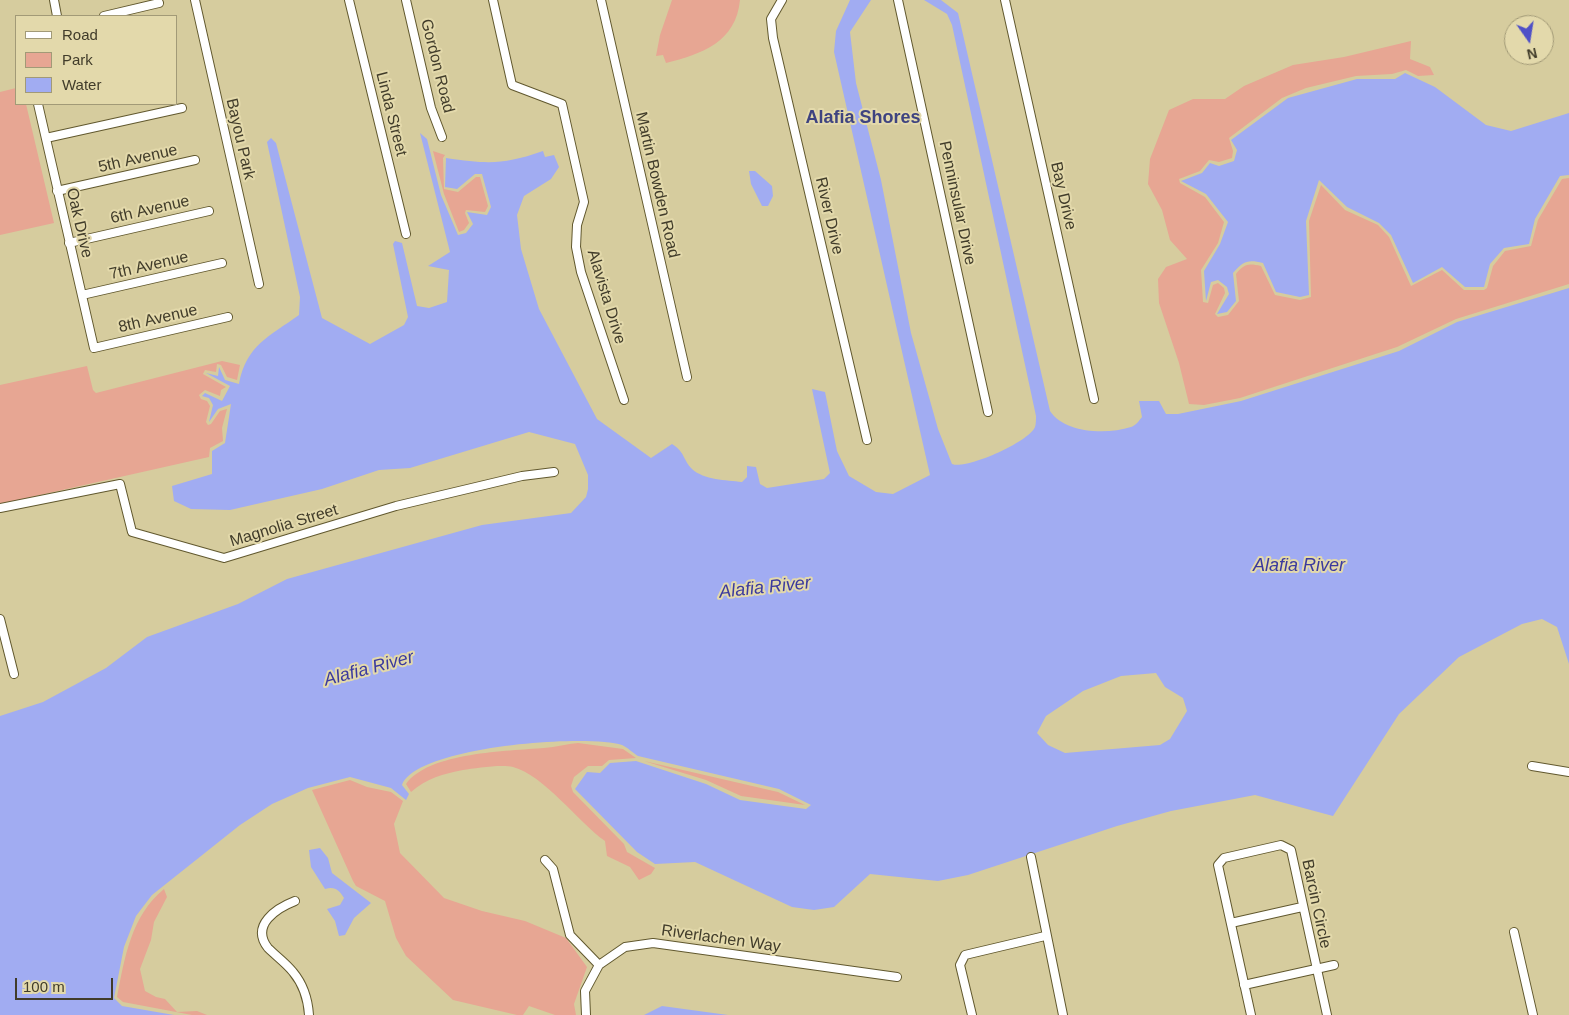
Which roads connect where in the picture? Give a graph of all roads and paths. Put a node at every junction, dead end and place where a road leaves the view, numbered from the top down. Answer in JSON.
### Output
{"nodes":[{"id":1,"x":54,"y":0,"type":"edge"},
{"id":2,"x":195,"y":0,"type":"edge"},
{"id":3,"x":349,"y":0,"type":"edge"},
{"id":4,"x":406,"y":0,"type":"edge"},
{"id":5,"x":493,"y":0,"type":"edge"},
{"id":6,"x":601,"y":0,"type":"edge"},
{"id":7,"x":782,"y":0,"type":"edge"},
{"id":8,"x":898,"y":0,"type":"edge"},
{"id":9,"x":1005,"y":0,"type":"edge"},
{"id":10,"x":159,"y":3,"type":"dead end"},
{"id":11,"x":57,"y":15,"type":"edge"},
{"id":12,"x":108,"y":15,"type":"edge"},
{"id":13,"x":38,"y":105,"type":"edge"},
{"id":14,"x":182,"y":108,"type":"dead end"},
{"id":15,"x":46,"y":138,"type":"junction"},
{"id":16,"x":442,"y":138,"type":"dead end"},
{"id":17,"x":195,"y":160,"type":"dead end"},
{"id":18,"x":57,"y":191,"type":"junction"},
{"id":19,"x":209,"y":211,"type":"dead end"},
{"id":20,"x":406,"y":234,"type":"dead end"},
{"id":21,"x":69,"y":243,"type":"junction"},
{"id":22,"x":222,"y":263,"type":"dead end"},
{"id":23,"x":259,"y":284,"type":"dead end"},
{"id":24,"x":82,"y":295,"type":"junction"},
{"id":25,"x":228,"y":317,"type":"dead end"},
{"id":26,"x":94,"y":348,"type":"joint"},
{"id":27,"x":687,"y":377,"type":"dead end"},
{"id":28,"x":1094,"y":399,"type":"dead end"},
{"id":29,"x":624,"y":400,"type":"dead end"},
{"id":30,"x":988,"y":412,"type":"dead end"},
{"id":31,"x":867,"y":440,"type":"dead end"},
{"id":32,"x":554,"y":472,"type":"dead end"},
{"id":33,"x":0,"y":508,"type":"edge"},
{"id":34,"x":0,"y":619,"type":"edge"},
{"id":35,"x":14,"y":674,"type":"dead end"},
{"id":36,"x":1532,"y":766,"type":"dead end"},
{"id":37,"x":1569,"y":772,"type":"edge"},
{"id":38,"x":1031,"y":857,"type":"dead end"},
{"id":39,"x":545,"y":860,"type":"dead end"},
{"id":40,"x":295,"y":901,"type":"dead end"},
{"id":41,"x":1302,"y":907,"type":"junction"},
{"id":42,"x":1231,"y":923,"type":"junction"},
{"id":43,"x":1514,"y":932,"type":"dead end"},
{"id":44,"x":1045,"y":936,"type":"junction"},
{"id":45,"x":599,"y":965,"type":"junction"},
{"id":46,"x":1334,"y":965,"type":"dead end"},
{"id":47,"x":1317,"y":970,"type":"junction"},
{"id":48,"x":897,"y":978,"type":"dead end"},
{"id":49,"x":1244,"y":985,"type":"junction"},
{"id":50,"x":309,"y":1015,"type":"edge"},
{"id":51,"x":586,"y":1015,"type":"edge"},
{"id":52,"x":972,"y":1015,"type":"edge"},
{"id":53,"x":1063,"y":1015,"type":"edge"},
{"id":54,"x":1251,"y":1015,"type":"edge"},
{"id":55,"x":1327,"y":1015,"type":"edge"},
{"id":56,"x":1533,"y":1015,"type":"edge"}],
"edges":[{"from":1,"to":11,"type":"street"},
{"from":2,"to":23,"type":"street","name":"Bayou Park"},
{"from":3,"to":20,"type":"street","name":"Linda Street"},
{"from":4,"to":16,"type":"street","name":"Gordon Road"},
{"from":5,"to":29,"type":"street","name":"Alavista Drive"},
{"from":6,"to":27,"type":"street","name":"Martin Bowden Road"},
{"from":7,"to":31,"type":"street","name":"River Drive"},
{"from":8,"to":30,"type":"street","name":"Penninsular Drive"},
{"from":9,"to":28,"type":"street","name":"Bay Drive"},
{"from":10,"to":12,"type":"street"},
{"from":13,"to":15,"type":"street","name":"Oak Drive"},
{"from":14,"to":15,"type":"street"},
{"from":15,"to":18,"type":"street","name":"Oak Drive"},
{"from":17,"to":18,"type":"street","name":"5th Avenue"},
{"from":18,"to":21,"type":"street","name":"Oak Drive"},
{"from":19,"to":21,"type":"street","name":"6th Avenue"},
{"from":21,"to":24,"type":"street","name":"Oak Drive"},
{"from":22,"to":24,"type":"street","name":"7th Avenue"},
{"from":24,"to":26,"type":"street","name":"Oak Drive"},
{"from":25,"to":26,"type":"street","name":"8th Avenue"},
{"from":32,"to":33,"type":"street","name":"Magnolia Street"},
{"from":34,"to":35,"type":"street"},
{"from":36,"to":37,"type":"street"},
{"from":38,"to":44,"type":"street"},
{"from":39,"to":45,"type":"street"},
{"from":40,"to":50,"type":"street"},
{"from":41,"to":42,"type":"street"},
{"from":41,"to":42,"type":"street","name":"Barcin Circle"},
{"from":41,"to":47,"type":"street","name":"Barcin Circle"},
{"from":42,"to":49,"type":"street","name":"Barcin Circle"},
{"from":43,"to":56,"type":"street"},
{"from":44,"to":52,"type":"street"},
{"from":44,"to":53,"type":"street"},
{"from":45,"to":48,"type":"street","name":"Riverlachen Way"},
{"from":45,"to":51,"type":"street","name":"Riverlachen Way"},
{"from":46,"to":47,"type":"street"},
{"from":47,"to":49,"type":"street"},
{"from":47,"to":55,"type":"street","name":"Barcin Circle"},
{"from":49,"to":54,"type":"street","name":"Barcin Circle"}]}
